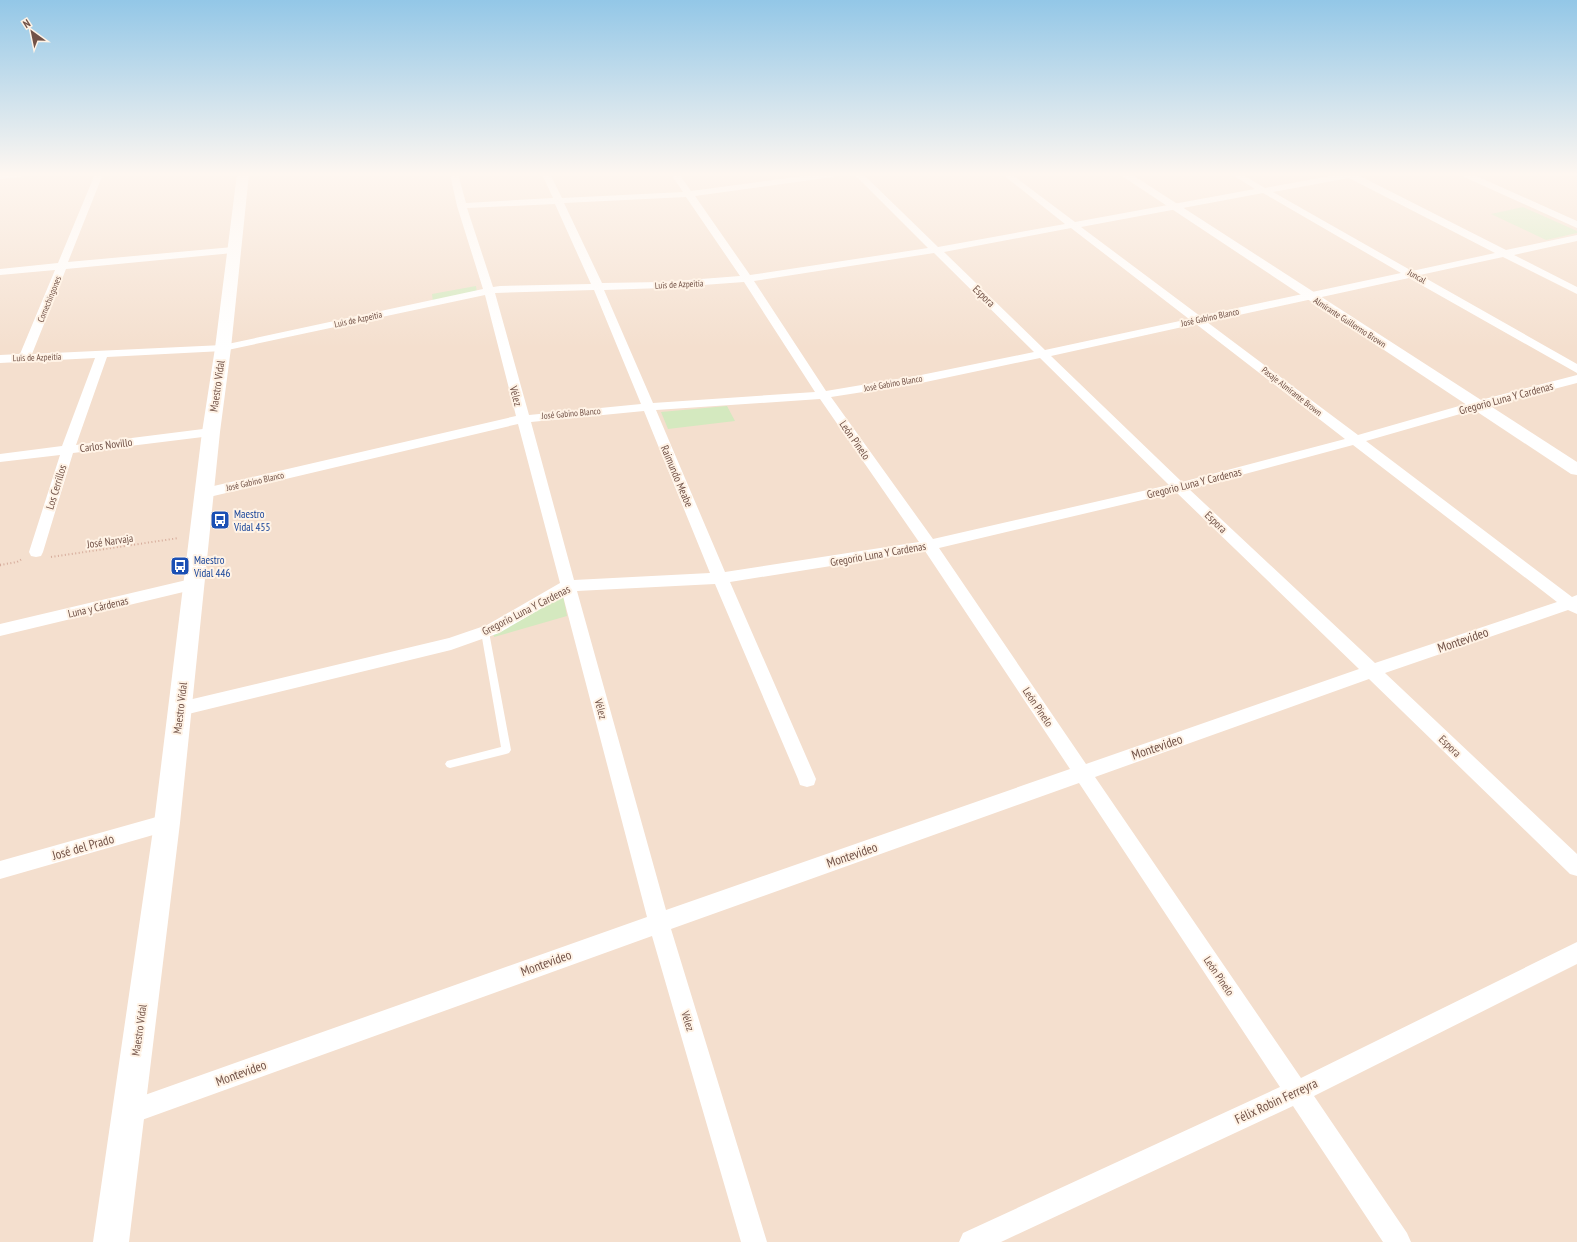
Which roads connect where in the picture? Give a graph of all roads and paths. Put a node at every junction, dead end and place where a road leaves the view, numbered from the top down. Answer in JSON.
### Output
{"nodes":[{"id":1,"x":76,"y":232,"type":"edge"},
{"id":2,"x":235,"y":232,"type":"edge"},
{"id":3,"x":470,"y":232,"type":"edge"},
{"id":4,"x":572,"y":232,"type":"edge"},
{"id":5,"x":714,"y":232,"type":"edge"},
{"id":6,"x":918,"y":232,"type":"edge"},
{"id":7,"x":1040,"y":232,"type":"edge"},
{"id":8,"x":1082,"y":232,"type":"edge"},
{"id":9,"x":1214,"y":232,"type":"edge"},
{"id":10,"x":1338,"y":232,"type":"edge"},
{"id":11,"x":1464,"y":232,"type":"edge"},
{"id":12,"x":1577,"y":238,"type":"edge"},
{"id":13,"x":233,"y":250,"type":"junction"},
{"id":14,"x":937,"y":250,"type":"junction"},
{"id":15,"x":1506,"y":254,"type":"junction"},
{"id":16,"x":62,"y":267,"type":"junction"},
{"id":17,"x":0,"y":272,"type":"edge"},
{"id":18,"x":1412,"y":274,"type":"junction"},
{"id":19,"x":747,"y":279,"type":"junction"},
{"id":20,"x":598,"y":287,"type":"junction"},
{"id":21,"x":488,"y":291,"type":"junction"},
{"id":22,"x":1577,"y":291,"type":"edge"},
{"id":23,"x":1310,"y":295,"type":"junction"},
{"id":24,"x":1200,"y":320,"type":"junction"},
{"id":25,"x":223,"y":348,"type":"junction"},
{"id":26,"x":1043,"y":354,"type":"junction"},
{"id":27,"x":102,"y":355,"type":"junction"},
{"id":28,"x":25,"y":357,"type":"junction"},
{"id":29,"x":0,"y":359,"type":"edge"},
{"id":30,"x":1577,"y":369,"type":"edge"},
{"id":31,"x":1577,"y":379,"type":"edge"},
{"id":32,"x":823,"y":395,"type":"junction"},
{"id":33,"x":1477,"y":405,"type":"junction"},
{"id":34,"x":648,"y":407,"type":"junction"},
{"id":35,"x":522,"y":419,"type":"junction"},
{"id":36,"x":211,"y":432,"type":"junction"},
{"id":37,"x":1356,"y":440,"type":"junction"},
{"id":38,"x":68,"y":449,"type":"junction"},
{"id":39,"x":0,"y":458,"type":"edge"},
{"id":40,"x":1577,"y":470,"type":"edge"},
{"id":41,"x":1179,"y":487,"type":"junction"},
{"id":42,"x":205,"y":493,"type":"junction"},
{"id":43,"x":200,"y":535,"type":"junction"},
{"id":44,"x":929,"y":545,"type":"junction"},
{"id":45,"x":36,"y":552,"type":"joint"},
{"id":46,"x":17,"y":562,"type":"dead end"},
{"id":47,"x":0,"y":565,"type":"edge"},
{"id":48,"x":720,"y":578,"type":"junction"},
{"id":49,"x":195,"y":584,"type":"junction"},
{"id":50,"x":568,"y":586,"type":"junction"},
{"id":51,"x":1575,"y":605,"type":"edge"},
{"id":52,"x":0,"y":630,"type":"edge"},
{"id":53,"x":485,"y":632,"type":"junction"},
{"id":54,"x":1372,"y":672,"type":"junction"},
{"id":55,"x":180,"y":709,"type":"junction"},
{"id":56,"x":450,"y":764,"type":"dead end"},
{"id":57,"x":1083,"y":774,"type":"junction"},
{"id":58,"x":807,"y":779,"type":"dead end"},
{"id":59,"x":167,"y":823,"type":"junction"},
{"id":60,"x":1577,"y":867,"type":"edge"},
{"id":61,"x":0,"y":870,"type":"edge"},
{"id":62,"x":658,"y":923,"type":"junction"},
{"id":63,"x":1577,"y":953,"type":"edge"},
{"id":64,"x":1297,"y":1092,"type":"junction"},
{"id":65,"x":128,"y":1113,"type":"junction"},
{"id":66,"x":111,"y":1242,"type":"edge"},
{"id":67,"x":754,"y":1242,"type":"edge"},
{"id":68,"x":972,"y":1242,"type":"edge"},
{"id":69,"x":1398,"y":1242,"type":"edge"}],
"edges":[{"from":1,"to":16,"type":"street","name":"Comechingones"},
{"from":2,"to":13,"type":"main road","name":"Maestro Vidal"},
{"from":3,"to":21,"type":"street","name":"Vélez"},
{"from":4,"to":20,"type":"street","name":"Raimundo Meabe"},
{"from":5,"to":19,"type":"street","name":"León Pinelo"},
{"from":6,"to":14,"type":"street","name":"Espora"},
{"from":7,"to":14,"type":"street","name":"Luis de Azpeitía"},
{"from":8,"to":24,"type":"street","name":"Pasaje Almirante Brown"},
{"from":9,"to":23,"type":"street","name":"Almirante Guillermo Brown"},
{"from":10,"to":18,"type":"street","name":"Juncal"},
{"from":11,"to":15,"type":"street"},
{"from":12,"to":15,"type":"street","name":"José Gabino Blanco"},
{"from":13,"to":16,"type":"street"},
{"from":13,"to":25,"type":"main road","name":"Maestro Vidal"},
{"from":14,"to":19,"type":"street","name":"Luis de Azpeitía"},
{"from":14,"to":26,"type":"street","name":"Espora"},
{"from":15,"to":18,"type":"street","name":"José Gabino Blanco"},
{"from":15,"to":22,"type":"street"},
{"from":16,"to":17,"type":"street"},
{"from":16,"to":28,"type":"street","name":"Comechingones"},
{"from":18,"to":23,"type":"street","name":"José Gabino Blanco"},
{"from":18,"to":30,"type":"street","name":"Juncal"},
{"from":19,"to":20,"type":"street","name":"Luis de Azpeitía"},
{"from":19,"to":32,"type":"street","name":"León Pinelo"},
{"from":20,"to":21,"type":"street","name":"Luis de Azpeitía"},
{"from":20,"to":34,"type":"street","name":"Raimundo Meabe"},
{"from":21,"to":25,"type":"street","name":"Luis de Azpeitía"},
{"from":21,"to":35,"type":"street","name":"Vélez"},
{"from":23,"to":24,"type":"street","name":"José Gabino Blanco"},
{"from":23,"to":33,"type":"street","name":"Almirante Guillermo Brown"},
{"from":24,"to":26,"type":"street","name":"José Gabino Blanco"},
{"from":24,"to":37,"type":"street","name":"Pasaje Almirante Brown"},
{"from":25,"to":27,"type":"street","name":"Luis de Azpeitía"},
{"from":25,"to":36,"type":"main road","name":"Maestro Vidal"},
{"from":26,"to":32,"type":"street","name":"José Gabino Blanco"},
{"from":26,"to":41,"type":"street","name":"Espora"},
{"from":27,"to":28,"type":"street","name":"Luis de Azpeitía"},
{"from":27,"to":38,"type":"street","name":"Los Cerrillos"},
{"from":28,"to":29,"type":"street","name":"Luis de Azpeitía"},
{"from":31,"to":33,"type":"street","name":"Gregorio Luna Y Cardenas"},
{"from":32,"to":34,"type":"street","name":"José Gabino Blanco"},
{"from":32,"to":44,"type":"street","name":"León Pinelo"},
{"from":33,"to":37,"type":"street","name":"Gregorio Luna Y Cardenas"},
{"from":33,"to":40,"type":"street","name":"Almirante Guillermo Brown"},
{"from":34,"to":35,"type":"street","name":"José Gabino Blanco"},
{"from":34,"to":48,"type":"street","name":"Raimundo Meabe"},
{"from":35,"to":42,"type":"street","name":"José Gabino Blanco"},
{"from":35,"to":50,"type":"street","name":"Vélez"},
{"from":36,"to":38,"type":"street","name":"Carlos Novillo"},
{"from":36,"to":42,"type":"main road","name":"Maestro Vidal"},
{"from":37,"to":41,"type":"street","name":"Gregorio Luna Y Cardenas"},
{"from":37,"to":51,"type":"street","name":"Pasaje Almirante Brown"},
{"from":38,"to":39,"type":"street","name":"Carlos Novillo"},
{"from":38,"to":45,"type":"street","name":"Los Cerrillos"},
{"from":41,"to":44,"type":"street","name":"Gregorio Luna Y Cardenas"},
{"from":41,"to":54,"type":"street","name":"Espora"},
{"from":42,"to":43,"type":"main road","name":"Maestro Vidal"},
{"from":43,"to":45,"type":"path","name":"José Narvaja"},
{"from":43,"to":49,"type":"main road","name":"Maestro Vidal"},
{"from":44,"to":48,"type":"street","name":"Gregorio Luna Y Cardenas"},
{"from":44,"to":57,"type":"street","name":"León Pinelo"},
{"from":46,"to":47,"type":"path"},
{"from":48,"to":50,"type":"street","name":"Gregorio Luna Y Cardenas"},
{"from":48,"to":58,"type":"street","name":"Raimundo Meabe"},
{"from":49,"to":52,"type":"street","name":"Luna y Cárdenas"},
{"from":49,"to":55,"type":"main road","name":"Maestro Vidal"},
{"from":50,"to":53,"type":"street","name":"Gregorio Luna Y Cardenas"},
{"from":50,"to":62,"type":"street","name":"Vélez"},
{"from":51,"to":54,"type":"street","name":"Montevideo"},
{"from":53,"to":55,"type":"street","name":"Gregorio Luna Y Cardenas"},
{"from":53,"to":56,"type":"lane"},
{"from":54,"to":57,"type":"street","name":"Montevideo"},
{"from":54,"to":60,"type":"street","name":"Espora"},
{"from":55,"to":59,"type":"main road","name":"Maestro Vidal"},
{"from":57,"to":62,"type":"street","name":"Montevideo"},
{"from":57,"to":64,"type":"street","name":"León Pinelo"},
{"from":59,"to":61,"type":"street","name":"José del Prado"},
{"from":59,"to":65,"type":"main road","name":"Maestro Vidal"},
{"from":62,"to":65,"type":"street","name":"Montevideo"},
{"from":62,"to":67,"type":"street","name":"Vélez"},
{"from":63,"to":64,"type":"street","name":"Félix Robin Ferreyra"},
{"from":64,"to":68,"type":"street","name":"Félix Robin Ferreyra"},
{"from":64,"to":69,"type":"street","name":"León Pinelo"},
{"from":65,"to":66,"type":"main road","name":"Maestro Vidal"}]}
